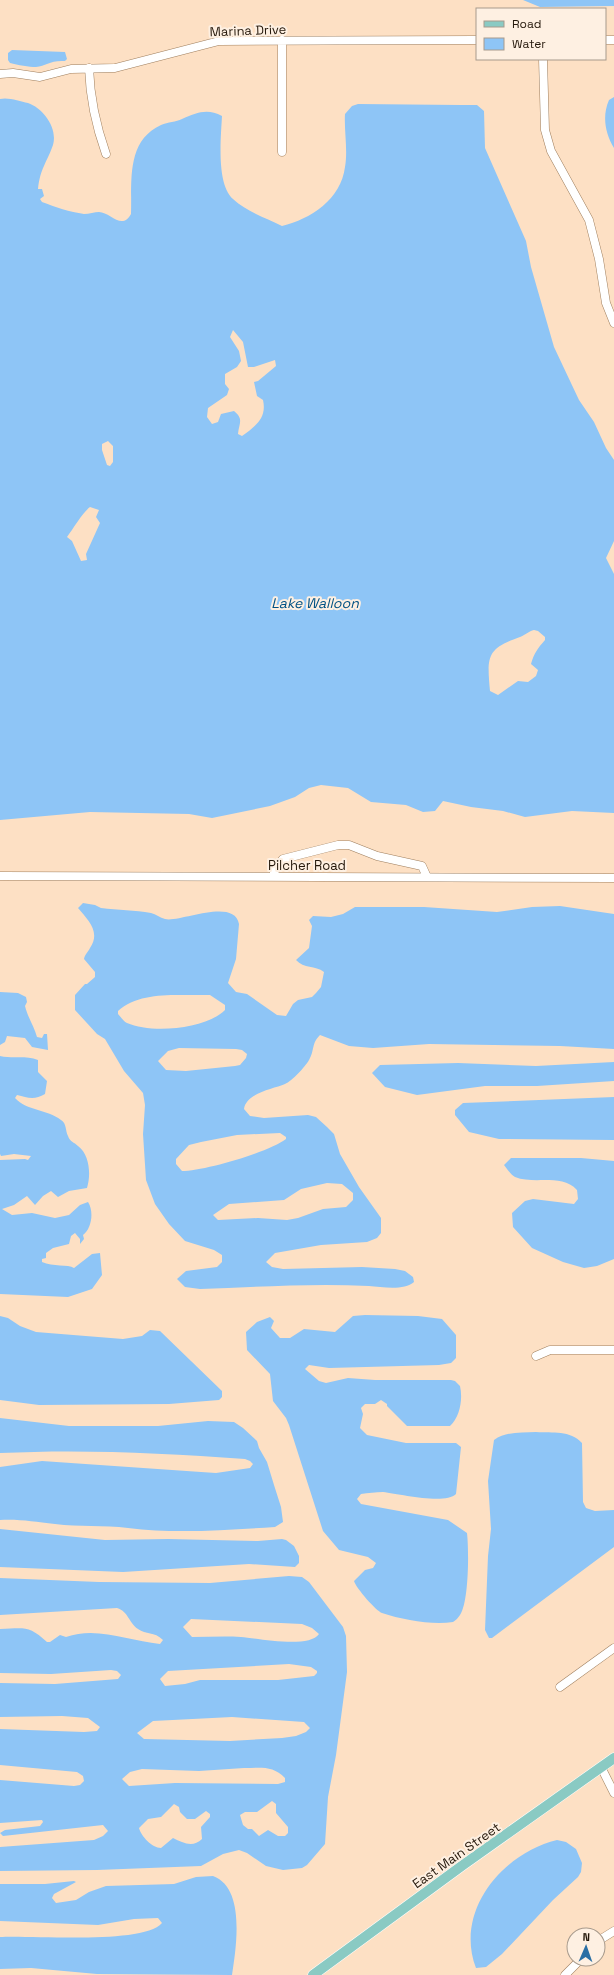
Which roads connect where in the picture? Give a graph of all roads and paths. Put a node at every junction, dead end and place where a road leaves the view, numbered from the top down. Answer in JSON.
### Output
{"nodes":[{"id":1,"x":282,"y":40,"type":"junction"},
{"id":2,"x":476,"y":40,"type":"edge"},
{"id":3,"x":543,"y":60,"type":"edge"},
{"id":4,"x":89,"y":68,"type":"junction"},
{"id":5,"x":0,"y":74,"type":"edge"},
{"id":6,"x":282,"y":152,"type":"dead end"},
{"id":7,"x":106,"y":154,"type":"dead end"},
{"id":8,"x":614,"y":323,"type":"edge"},
{"id":9,"x":0,"y":876,"type":"edge"},
{"id":10,"x":273,"y":877,"type":"junction"},
{"id":11,"x":427,"y":878,"type":"junction"},
{"id":12,"x":614,"y":878,"type":"edge"},
{"id":13,"x":614,"y":1350,"type":"edge"},
{"id":14,"x":536,"y":1356,"type":"dead end"},
{"id":15,"x":614,"y":1648,"type":"edge"},
{"id":16,"x":560,"y":1687,"type":"dead end"},
{"id":17,"x":614,"y":1758,"type":"edge"},
{"id":18,"x":601,"y":1767,"type":"junction"},
{"id":19,"x":614,"y":1793,"type":"edge"},
{"id":20,"x":573,"y":1967,"type":"edge"},
{"id":21,"x":313,"y":1975,"type":"edge"},
{"id":22,"x":565,"y":1975,"type":"edge"}],
"edges":[{"from":1,"to":2,"type":"street","name":"Marina Drive"},
{"from":1,"to":4,"type":"street","name":"Marina Drive"},
{"from":1,"to":6,"type":"street"},
{"from":3,"to":8,"type":"street"},
{"from":4,"to":5,"type":"street","name":"Marina Drive"},
{"from":4,"to":7,"type":"street"},
{"from":9,"to":10,"type":"street","name":"Pilcher Road"},
{"from":10,"to":11,"type":"street","name":"Pilcher Road"},
{"from":10,"to":11,"type":"street"},
{"from":11,"to":12,"type":"street","name":"Pilcher Road"},
{"from":13,"to":14,"type":"street"},
{"from":15,"to":16,"type":"street"},
{"from":17,"to":18,"type":"main road","name":"East Main Street"},
{"from":18,"to":19,"type":"street"},
{"from":18,"to":21,"type":"main road","name":"East Main Street"},
{"from":20,"to":22,"type":"street"}]}
